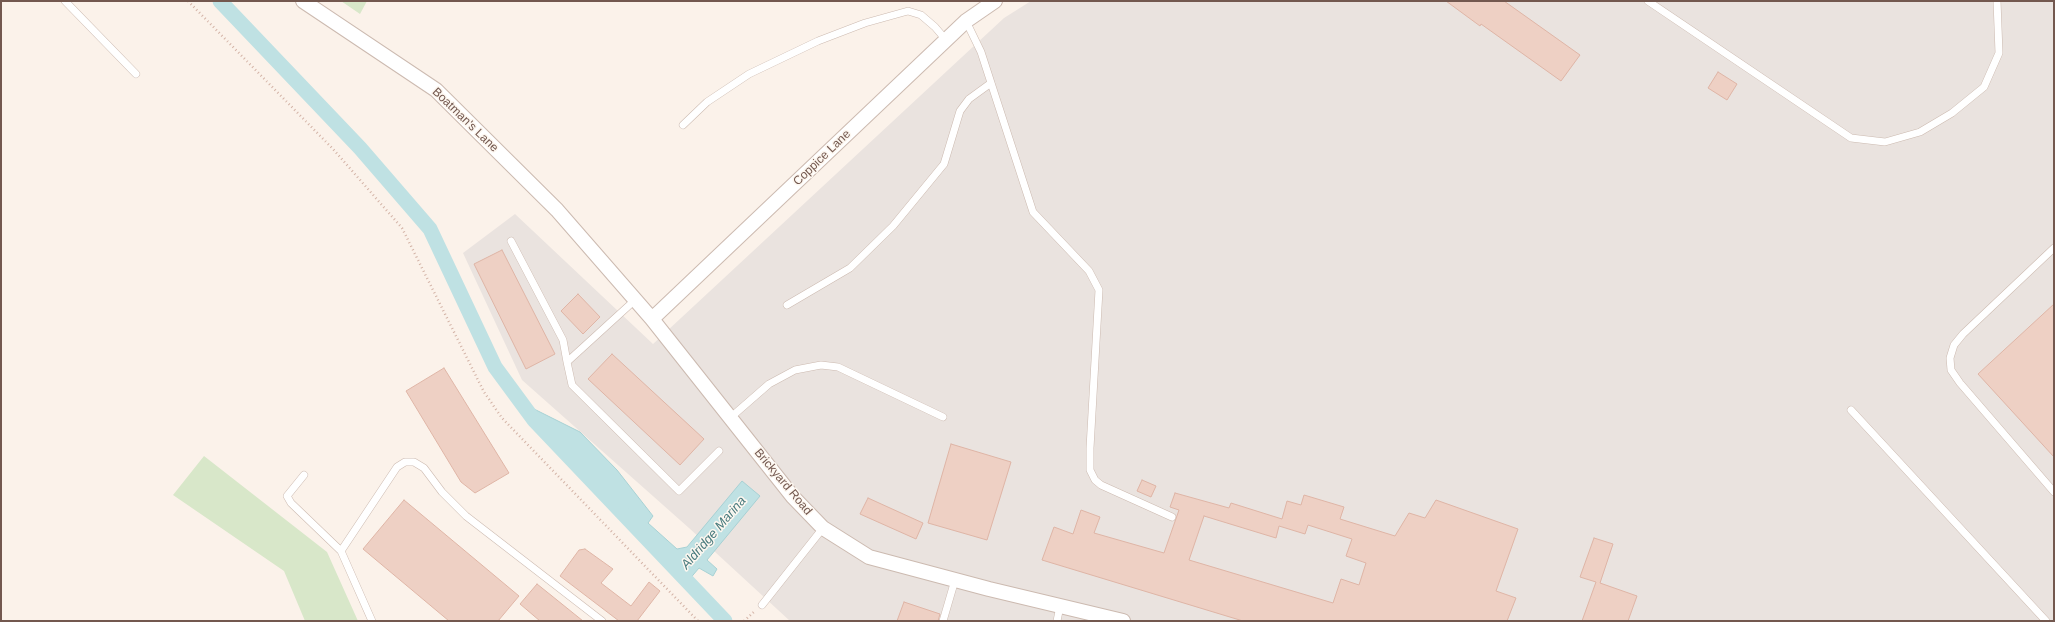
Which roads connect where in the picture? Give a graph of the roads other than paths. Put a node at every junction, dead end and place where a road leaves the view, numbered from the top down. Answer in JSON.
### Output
{"nodes":[{"id":1,"x":65,"y":1,"type":"edge"},
{"id":2,"x":304,"y":1,"type":"edge"},
{"id":3,"x":995,"y":1,"type":"edge"},
{"id":4,"x":1648,"y":1,"type":"edge"},
{"id":5,"x":1997,"y":1,"type":"edge"},
{"id":6,"x":966,"y":21,"type":"junction"},
{"id":7,"x":946,"y":40,"type":"junction"},
{"id":8,"x":136,"y":74,"type":"dead end"},
{"id":9,"x":991,"y":83,"type":"junction"},
{"id":10,"x":683,"y":125,"type":"dead end"},
{"id":11,"x":557,"y":210,"type":"joint"},
{"id":12,"x":511,"y":241,"type":"dead end"},
{"id":13,"x":2054,"y":248,"type":"edge"},
{"id":14,"x":635,"y":300,"type":"junction"},
{"id":15,"x":787,"y":305,"type":"dead end"},
{"id":16,"x":652,"y":319,"type":"junction"},
{"id":17,"x":567,"y":362,"type":"junction"},
{"id":18,"x":1851,"y":410,"type":"dead end"},
{"id":19,"x":943,"y":417,"type":"dead end"},
{"id":20,"x":730,"y":418,"type":"junction"},
{"id":21,"x":719,"y":451,"type":"dead end"},
{"id":22,"x":304,"y":475,"type":"dead end"},
{"id":23,"x":2054,"y":492,"type":"edge"},
{"id":24,"x":1172,"y":517,"type":"dead end"},
{"id":25,"x":823,"y":528,"type":"junction"},
{"id":26,"x":341,"y":551,"type":"junction"},
{"id":27,"x":956,"y":580,"type":"junction"},
{"id":28,"x":762,"y":604,"type":"dead end"},
{"id":29,"x":1060,"y":606,"type":"junction"},
{"id":30,"x":372,"y":621,"type":"edge"},
{"id":31,"x":602,"y":621,"type":"edge"},
{"id":32,"x":943,"y":621,"type":"edge"},
{"id":33,"x":1057,"y":621,"type":"edge"},
{"id":34,"x":1123,"y":621,"type":"edge"},
{"id":35,"x":2046,"y":621,"type":"edge"}],
"edges":[{"from":1,"to":8,"type":"lane"},
{"from":2,"to":11,"type":"street","name":"Boatman's Lane"},
{"from":3,"to":6,"type":"street","name":"Coppice Lane"},
{"from":4,"to":5,"type":"lane"},
{"from":6,"to":7,"type":"street","name":"Coppice Lane"},
{"from":6,"to":9,"type":"lane"},
{"from":7,"to":10,"type":"lane"},
{"from":7,"to":16,"type":"street","name":"Coppice Lane"},
{"from":9,"to":15,"type":"lane"},
{"from":9,"to":24,"type":"lane"},
{"from":11,"to":14,"type":"street","name":"Brickyard Road"},
{"from":12,"to":17,"type":"lane"},
{"from":13,"to":23,"type":"lane"},
{"from":14,"to":16,"type":"street","name":"Brickyard Road"},
{"from":14,"to":17,"type":"lane"},
{"from":16,"to":20,"type":"street","name":"Brickyard Road"},
{"from":17,"to":21,"type":"lane"},
{"from":18,"to":35,"type":"lane"},
{"from":19,"to":20,"type":"lane"},
{"from":20,"to":25,"type":"street","name":"Brickyard Road"},
{"from":22,"to":26,"type":"lane"},
{"from":25,"to":27,"type":"street","name":"Brickyard Road"},
{"from":25,"to":28,"type":"lane"},
{"from":26,"to":30,"type":"lane"},
{"from":26,"to":31,"type":"lane"},
{"from":27,"to":29,"type":"street","name":"Brickyard Road"},
{"from":27,"to":32,"type":"lane"},
{"from":29,"to":33,"type":"lane"},
{"from":29,"to":34,"type":"street","name":"Brickyard Road"}]}
